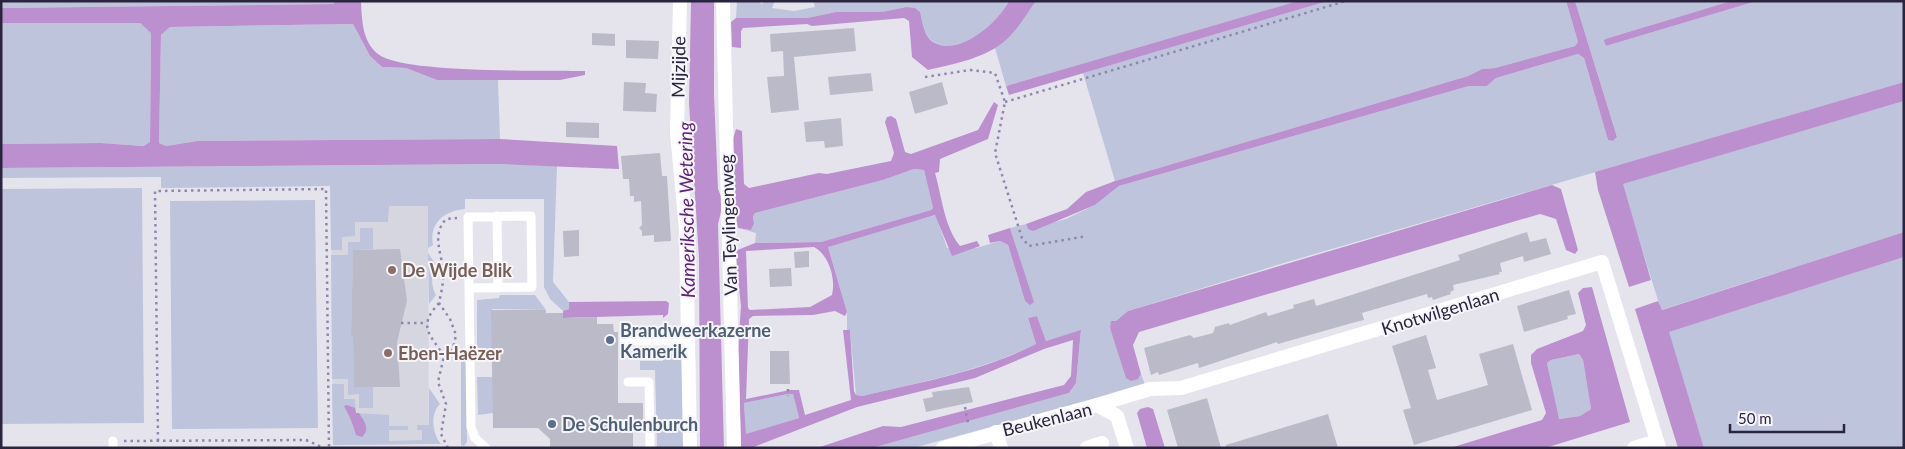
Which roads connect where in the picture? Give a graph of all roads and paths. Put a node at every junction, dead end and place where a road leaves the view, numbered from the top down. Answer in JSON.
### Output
{"nodes":[{"id":1,"x":680,"y":1,"type":"edge"},
{"id":2,"x":723,"y":1,"type":"edge"},
{"id":3,"x":1346,"y":1,"type":"edge"},
{"id":4,"x":925,"y":77,"type":"dead end"},
{"id":5,"x":1005,"y":102,"type":"junction"},
{"id":6,"x":497,"y":216,"type":"junction"},
{"id":7,"x":468,"y":217,"type":"junction"},
{"id":8,"x":1087,"y":236,"type":"dead end"},
{"id":9,"x":469,"y":288,"type":"junction"},
{"id":10,"x":498,"y":288,"type":"junction"},
{"id":11,"x":438,"y":303,"type":"junction"},
{"id":12,"x":427,"y":322,"type":"junction"},
{"id":13,"x":401,"y":323,"type":"dead end"},
{"id":14,"x":624,"y":341,"type":"dead end"},
{"id":15,"x":688,"y":341,"type":"junction"},
{"id":16,"x":444,"y":356,"type":"junction"},
{"id":17,"x":628,"y":382,"type":"dead end"},
{"id":18,"x":788,"y":389,"type":"dead end"},
{"id":19,"x":788,"y":396,"type":"dead end"},
{"id":20,"x":1097,"y":405,"type":"junction"},
{"id":21,"x":965,"y":408,"type":"dead end"},
{"id":22,"x":968,"y":423,"type":"dead end"},
{"id":23,"x":996,"y":432,"type":"junction"},
{"id":24,"x":158,"y":441,"type":"junction"},
{"id":25,"x":1102,"y":444,"type":"dead end"},
{"id":26,"x":1658,"y":444,"type":"edge"},
{"id":27,"x":113,"y":445,"type":"edge"},
{"id":28,"x":324,"y":448,"type":"edge"},
{"id":29,"x":329,"y":448,"type":"edge"},
{"id":30,"x":448,"y":448,"type":"edge"},
{"id":31,"x":486,"y":448,"type":"edge"},
{"id":32,"x":650,"y":448,"type":"edge"},
{"id":33,"x":690,"y":448,"type":"edge"},
{"id":34,"x":734,"y":448,"type":"edge"},
{"id":35,"x":942,"y":448,"type":"edge"},
{"id":36,"x":1001,"y":448,"type":"edge"},
{"id":37,"x":1086,"y":448,"type":"edge"},
{"id":38,"x":1127,"y":448,"type":"edge"},
{"id":39,"x":1634,"y":448,"type":"edge"}],
"edges":[{"from":1,"to":15,"type":"street","name":"Mijzijde"},
{"from":2,"to":34,"type":"street","name":"Van Teylingenweg"},
{"from":3,"to":5,"type":"path"},
{"from":4,"to":5,"type":"path"},
{"from":5,"to":8,"type":"path"},
{"from":6,"to":7,"type":"lane"},
{"from":6,"to":10,"type":"lane"},
{"from":6,"to":10,"type":"lane"},
{"from":7,"to":9,"type":"lane"},
{"from":7,"to":11,"type":"path"},
{"from":9,"to":10,"type":"lane"},
{"from":9,"to":31,"type":"lane"},
{"from":11,"to":12,"type":"path"},
{"from":11,"to":16,"type":"path"},
{"from":12,"to":13,"type":"path"},
{"from":12,"to":16,"type":"path"},
{"from":14,"to":15,"type":"lane"},
{"from":15,"to":33,"type":"street","name":"Mijzijde"},
{"from":16,"to":30,"type":"path"},
{"from":17,"to":32,"type":"lane"},
{"from":18,"to":19,"type":"path"},
{"from":20,"to":23,"type":"street","name":"Beukenlaan"},
{"from":20,"to":26,"type":"street","name":"Knotwilgenlaan"},
{"from":20,"to":38,"type":"street","name":"Beukenlaan"},
{"from":21,"to":22,"type":"path"},
{"from":23,"to":35,"type":"street","name":"Beukenlaan"},
{"from":23,"to":36,"type":"street"},
{"from":24,"to":27,"type":"path"},
{"from":24,"to":28,"type":"path"},
{"from":24,"to":29,"type":"path"},
{"from":25,"to":37,"type":"street"},
{"from":26,"to":39,"type":"street"}]}
